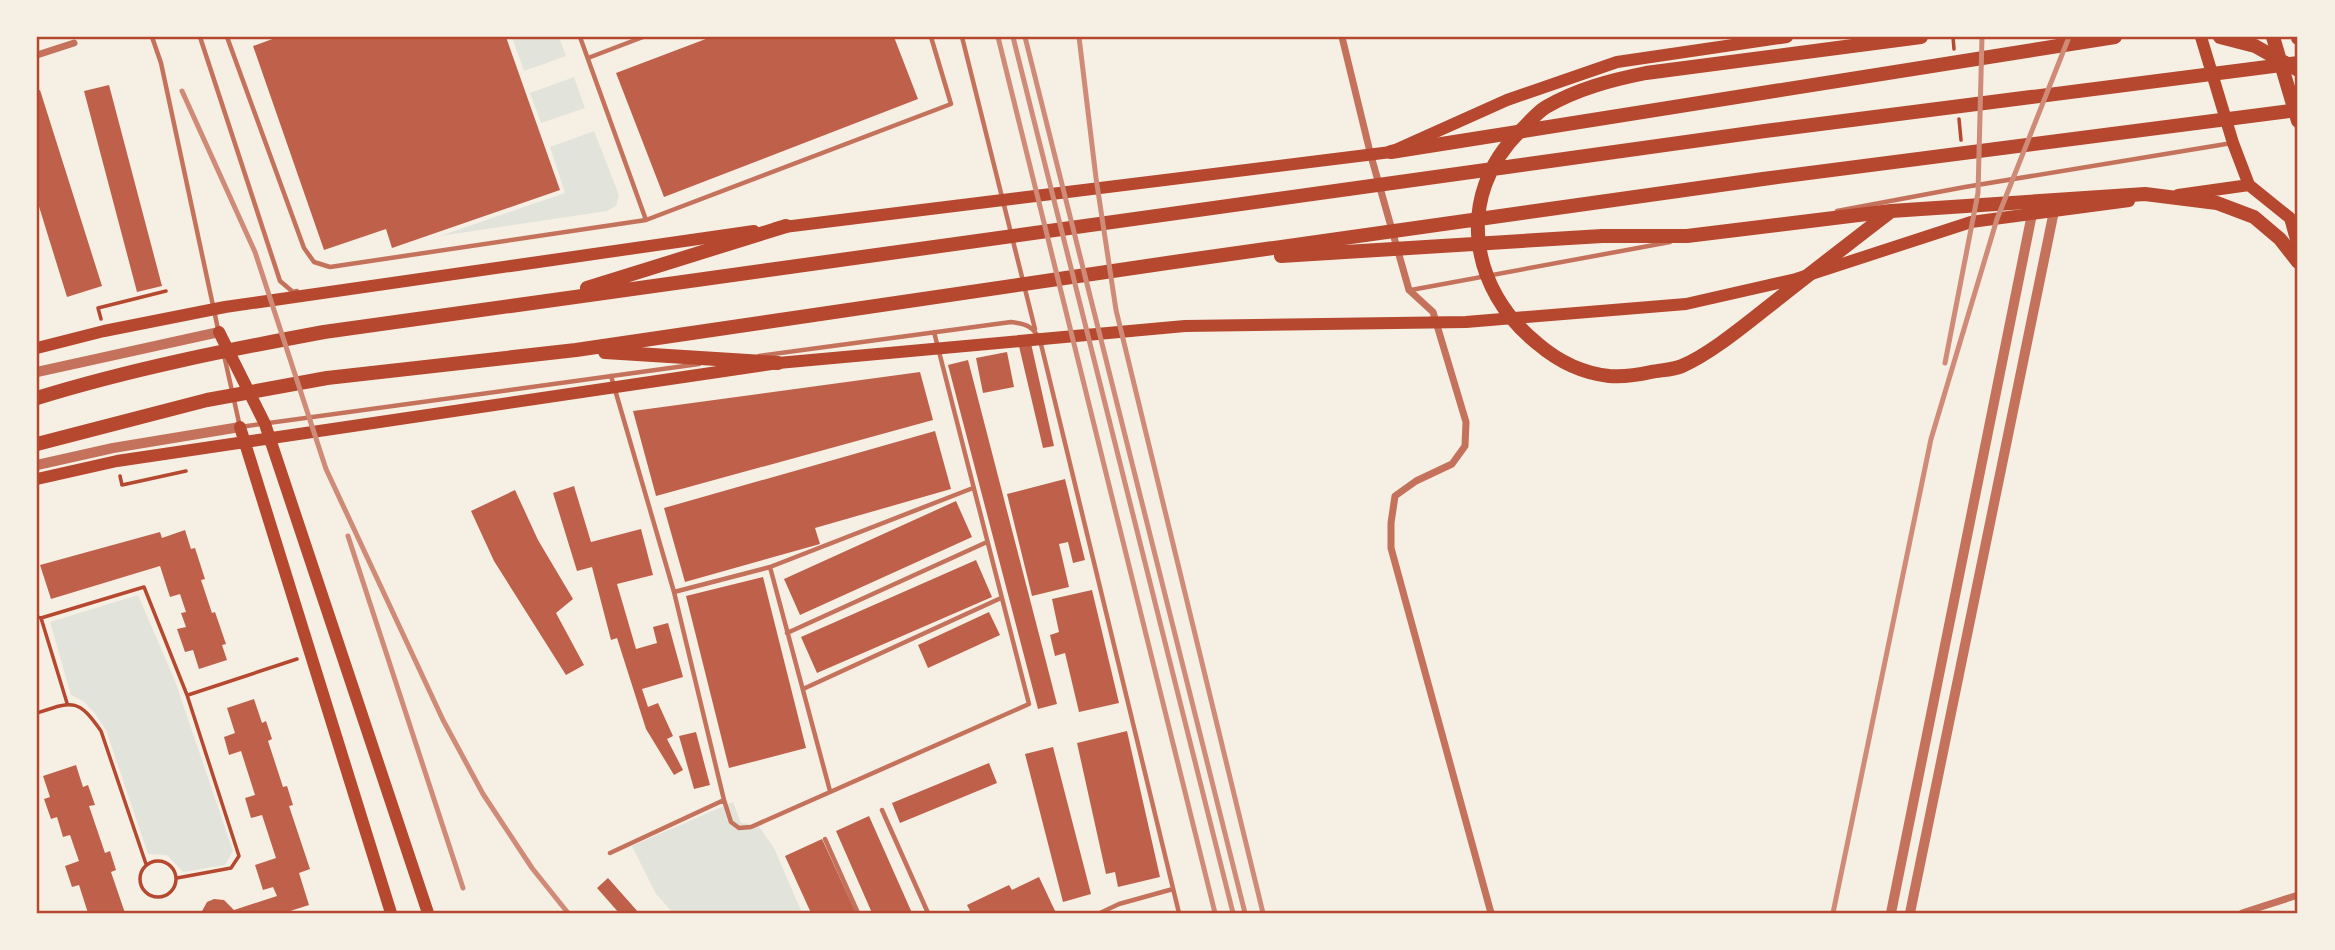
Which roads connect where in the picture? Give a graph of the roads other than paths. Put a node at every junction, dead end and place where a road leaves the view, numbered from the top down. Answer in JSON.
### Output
{"nodes":[{"id":1,"x":152,"y":37,"type":"edge"},
{"id":2,"x":200,"y":37,"type":"edge"},
{"id":3,"x":226,"y":37,"type":"edge"},
{"id":4,"x":580,"y":37,"type":"edge"},
{"id":5,"x":643,"y":37,"type":"edge"},
{"id":6,"x":931,"y":37,"type":"edge"},
{"id":7,"x":962,"y":37,"type":"edge"},
{"id":8,"x":1342,"y":37,"type":"edge"},
{"id":9,"x":1787,"y":37,"type":"edge"},
{"id":10,"x":1921,"y":37,"type":"edge"},
{"id":11,"x":2115,"y":37,"type":"edge"},
{"id":12,"x":2201,"y":37,"type":"edge"},
{"id":13,"x":2220,"y":37,"type":"edge"},
{"id":14,"x":2273,"y":37,"type":"edge"},
{"id":15,"x":74,"y":43,"type":"dead end"},
{"id":16,"x":37,"y":55,"type":"edge"},
{"id":17,"x":588,"y":58,"type":"junction"},
{"id":18,"x":2298,"y":63,"type":"edge"},
{"id":19,"x":2298,"y":70,"type":"edge"},
{"id":20,"x":2298,"y":110,"type":"edge"},
{"id":21,"x":2298,"y":121,"type":"edge"},
{"id":22,"x":2233,"y":143,"type":"junction"},
{"id":23,"x":1391,"y":152,"type":"junction"},
{"id":24,"x":2249,"y":185,"type":"junction"},
{"id":25,"x":1003,"y":202,"type":"junction"},
{"id":26,"x":1891,"y":211,"type":"junction"},
{"id":27,"x":2053,"y":211,"type":"junction"},
{"id":28,"x":2032,"y":214,"type":"junction"},
{"id":29,"x":2294,"y":218,"type":"edge"},
{"id":30,"x":646,"y":220,"type":"junction"},
{"id":31,"x":786,"y":226,"type":"junction"},
{"id":32,"x":2298,"y":247,"type":"edge"},
{"id":33,"x":621,"y":250,"type":"junction"},
{"id":34,"x":1174,"y":262,"type":"junction"},
{"id":35,"x":2298,"y":262,"type":"edge"},
{"id":36,"x":1409,"y":290,"type":"junction"},
{"id":37,"x":544,"y":301,"type":"junction"},
{"id":38,"x":1035,"y":329,"type":"junction"},
{"id":39,"x":219,"y":332,"type":"junction"},
{"id":40,"x":934,"y":332,"type":"junction"},
{"id":41,"x":37,"y":348,"type":"edge"},
{"id":42,"x":576,"y":350,"type":"junction"},
{"id":43,"x":778,"y":363,"type":"junction"},
{"id":44,"x":37,"y":373,"type":"edge"},
{"id":45,"x":611,"y":376,"type":"junction"},
{"id":46,"x":37,"y":396,"type":"edge"},
{"id":47,"x":265,"y":424,"type":"junction"},
{"id":48,"x":240,"y":427,"type":"junction"},
{"id":49,"x":37,"y":445,"type":"edge"},
{"id":50,"x":37,"y":465,"type":"edge"},
{"id":51,"x":37,"y":479,"type":"edge"},
{"id":52,"x":973,"y":488,"type":"junction"},
{"id":53,"x":987,"y":542,"type":"junction"},
{"id":54,"x":769,"y":567,"type":"junction"},
{"id":55,"x":674,"y":593,"type":"junction"},
{"id":56,"x":1001,"y":598,"type":"junction"},
{"id":57,"x":788,"y":633,"type":"junction"},
{"id":58,"x":803,"y":689,"type":"junction"},
{"id":59,"x":830,"y":791,"type":"junction"},
{"id":60,"x":724,"y":800,"type":"junction"},
{"id":61,"x":882,"y":810,"type":"dead end"},
{"id":62,"x":825,"y":839,"type":"dead end"},
{"id":63,"x":610,"y":853,"type":"dead end"},
{"id":64,"x":1173,"y":889,"type":"junction"},
{"id":65,"x":2298,"y":895,"type":"edge"},
{"id":66,"x":391,"y":913,"type":"edge"},
{"id":67,"x":428,"y":913,"type":"edge"},
{"id":68,"x":858,"y":913,"type":"edge"},
{"id":69,"x":929,"y":913,"type":"edge"},
{"id":70,"x":1101,"y":913,"type":"edge"},
{"id":71,"x":1179,"y":913,"type":"edge"},
{"id":72,"x":1491,"y":913,"type":"edge"},
{"id":73,"x":1891,"y":913,"type":"edge"},
{"id":74,"x":1910,"y":913,"type":"edge"},
{"id":75,"x":2242,"y":913,"type":"edge"}],
"edges":[{"from":1,"to":39,"type":"lane"},
{"from":2,"to":33,"type":"lane"},
{"from":3,"to":30,"type":"lane"},
{"from":4,"to":17,"type":"lane"},
{"from":5,"to":17,"type":"lane"},
{"from":6,"to":30,"type":"lane"},
{"from":7,"to":25,"type":"lane"},
{"from":8,"to":36,"type":"street"},
{"from":9,"to":23,"type":"main road"},
{"from":10,"to":26,"type":"main road"},
{"from":11,"to":23,"type":"main road"},
{"from":12,"to":22,"type":"main road"},
{"from":13,"to":19,"type":"main road"},
{"from":14,"to":21,"type":"main road"},
{"from":15,"to":16,"type":"street"},
{"from":17,"to":30,"type":"lane"},
{"from":18,"to":37,"type":"main road"},
{"from":20,"to":34,"type":"main road"},
{"from":22,"to":24,"type":"main road"},
{"from":22,"to":36,"type":"lane"},
{"from":23,"to":31,"type":"main road"},
{"from":24,"to":27,"type":"main road"},
{"from":24,"to":29,"type":"main road"},
{"from":25,"to":33,"type":"lane"},
{"from":25,"to":38,"type":"lane"},
{"from":26,"to":34,"type":"main road"},
{"from":26,"to":35,"type":"main road"},
{"from":27,"to":28,"type":"main road"},
{"from":27,"to":74,"type":"street"},
{"from":28,"to":43,"type":"main road"},
{"from":28,"to":73,"type":"street"},
{"from":29,"to":32,"type":"main road"},
{"from":31,"to":33,"type":"main road"},
{"from":31,"to":37,"type":"main road"},
{"from":33,"to":41,"type":"main road"},
{"from":34,"to":42,"type":"main road"},
{"from":36,"to":72,"type":"street"},
{"from":37,"to":46,"type":"main road"},
{"from":38,"to":40,"type":"lane"},
{"from":38,"to":64,"type":"lane"},
{"from":39,"to":44,"type":"street"},
{"from":39,"to":47,"type":"main road"},
{"from":39,"to":48,"type":"lane"},
{"from":40,"to":45,"type":"lane"},
{"from":40,"to":52,"type":"lane"},
{"from":42,"to":43,"type":"main road"},
{"from":42,"to":49,"type":"main road"},
{"from":43,"to":51,"type":"main road"},
{"from":45,"to":47,"type":"lane"},
{"from":45,"to":55,"type":"lane"},
{"from":47,"to":48,"type":"lane"},
{"from":47,"to":67,"type":"main road"},
{"from":48,"to":50,"type":"street"},
{"from":48,"to":66,"type":"main road"},
{"from":52,"to":53,"type":"lane"},
{"from":52,"to":54,"type":"lane"},
{"from":53,"to":56,"type":"lane"},
{"from":53,"to":57,"type":"lane"},
{"from":54,"to":55,"type":"lane"},
{"from":54,"to":57,"type":"lane"},
{"from":55,"to":60,"type":"lane"},
{"from":56,"to":58,"type":"lane"},
{"from":56,"to":59,"type":"lane"},
{"from":57,"to":58,"type":"lane"},
{"from":58,"to":59,"type":"lane"},
{"from":59,"to":60,"type":"lane"},
{"from":60,"to":63,"type":"lane"},
{"from":61,"to":69,"type":"lane"},
{"from":62,"to":68,"type":"lane"},
{"from":64,"to":70,"type":"lane"},
{"from":64,"to":71,"type":"lane"},
{"from":65,"to":75,"type":"street"}]}
